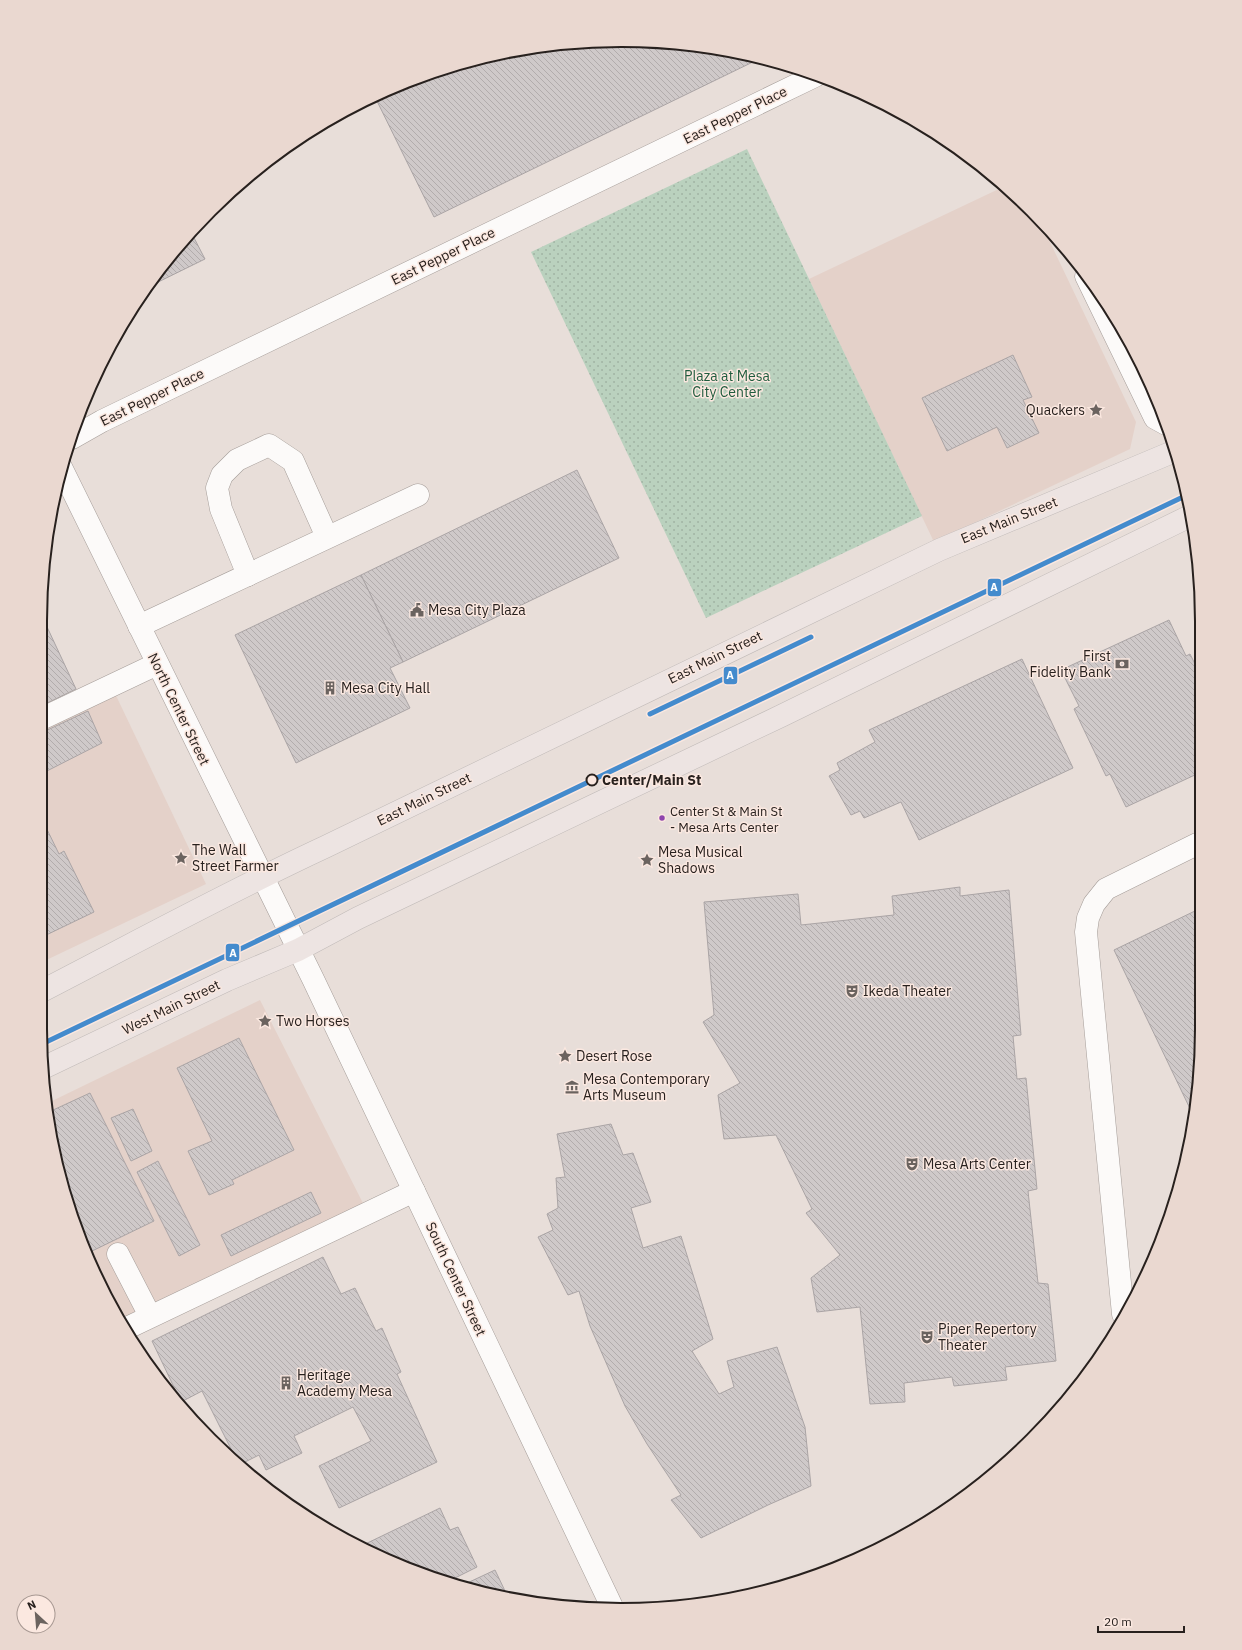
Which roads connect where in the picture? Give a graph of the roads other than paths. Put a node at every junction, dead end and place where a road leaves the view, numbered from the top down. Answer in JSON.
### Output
{"nodes":[{"id":1,"x":810,"y":79,"type":"edge"},
{"id":2,"x":1101,"y":307,"type":"edge"},
{"id":3,"x":1159,"y":420,"type":"edge"},
{"id":4,"x":77,"y":435,"type":"edge"},
{"id":5,"x":1170,"y":454,"type":"edge"},
{"id":6,"x":66,"y":477,"type":"edge"},
{"id":7,"x":418,"y":495,"type":"dead end"},
{"id":8,"x":1185,"y":518,"type":"edge"},
{"id":9,"x":327,"y":537,"type":"junction"},
{"id":10,"x":248,"y":575,"type":"junction"},
{"id":11,"x":139,"y":626,"type":"junction"},
{"id":12,"x":157,"y":664,"type":"junction"},
{"id":13,"x":47,"y":716,"type":"edge"},
{"id":14,"x":1195,"y":845,"type":"edge"},
{"id":15,"x":262,"y":876,"type":"junction"},
{"id":16,"x":298,"y":950,"type":"junction"},
{"id":17,"x":47,"y":988,"type":"edge"},
{"id":18,"x":48,"y":1066,"type":"edge"},
{"id":19,"x":414,"y":1191,"type":"junction"},
{"id":20,"x":118,"y":1254,"type":"dead end"},
{"id":21,"x":1122,"y":1308,"type":"edge"},
{"id":22,"x":150,"y":1316,"type":"junction"},
{"id":23,"x":130,"y":1326,"type":"edge"},
{"id":24,"x":610,"y":1603,"type":"edge"}],
"edges":[{"from":1,"to":4,"type":"street","name":"East Pepper Place"},
{"from":2,"to":3,"type":"street"},
{"from":5,"to":15,"type":"main road","name":"East Main Street"},
{"from":6,"to":11,"type":"street","name":"North Center Street"},
{"from":7,"to":9,"type":"street"},
{"from":8,"to":16,"type":"main road"},
{"from":9,"to":10,"type":"street"},
{"from":9,"to":10,"type":"street"},
{"from":10,"to":11,"type":"street"},
{"from":11,"to":12,"type":"street","name":"North Center Street"},
{"from":12,"to":13,"type":"street"},
{"from":12,"to":15,"type":"street","name":"North Center Street"},
{"from":14,"to":21,"type":"street"},
{"from":15,"to":16,"type":"street","name":"North Center Street"},
{"from":15,"to":17,"type":"main road"},
{"from":16,"to":18,"type":"main road","name":"West Main Street"},
{"from":16,"to":19,"type":"street","name":"South Center Street"},
{"from":19,"to":22,"type":"street"},
{"from":19,"to":24,"type":"street","name":"South Center Street"},
{"from":20,"to":22,"type":"street"},
{"from":22,"to":23,"type":"street"}]}
